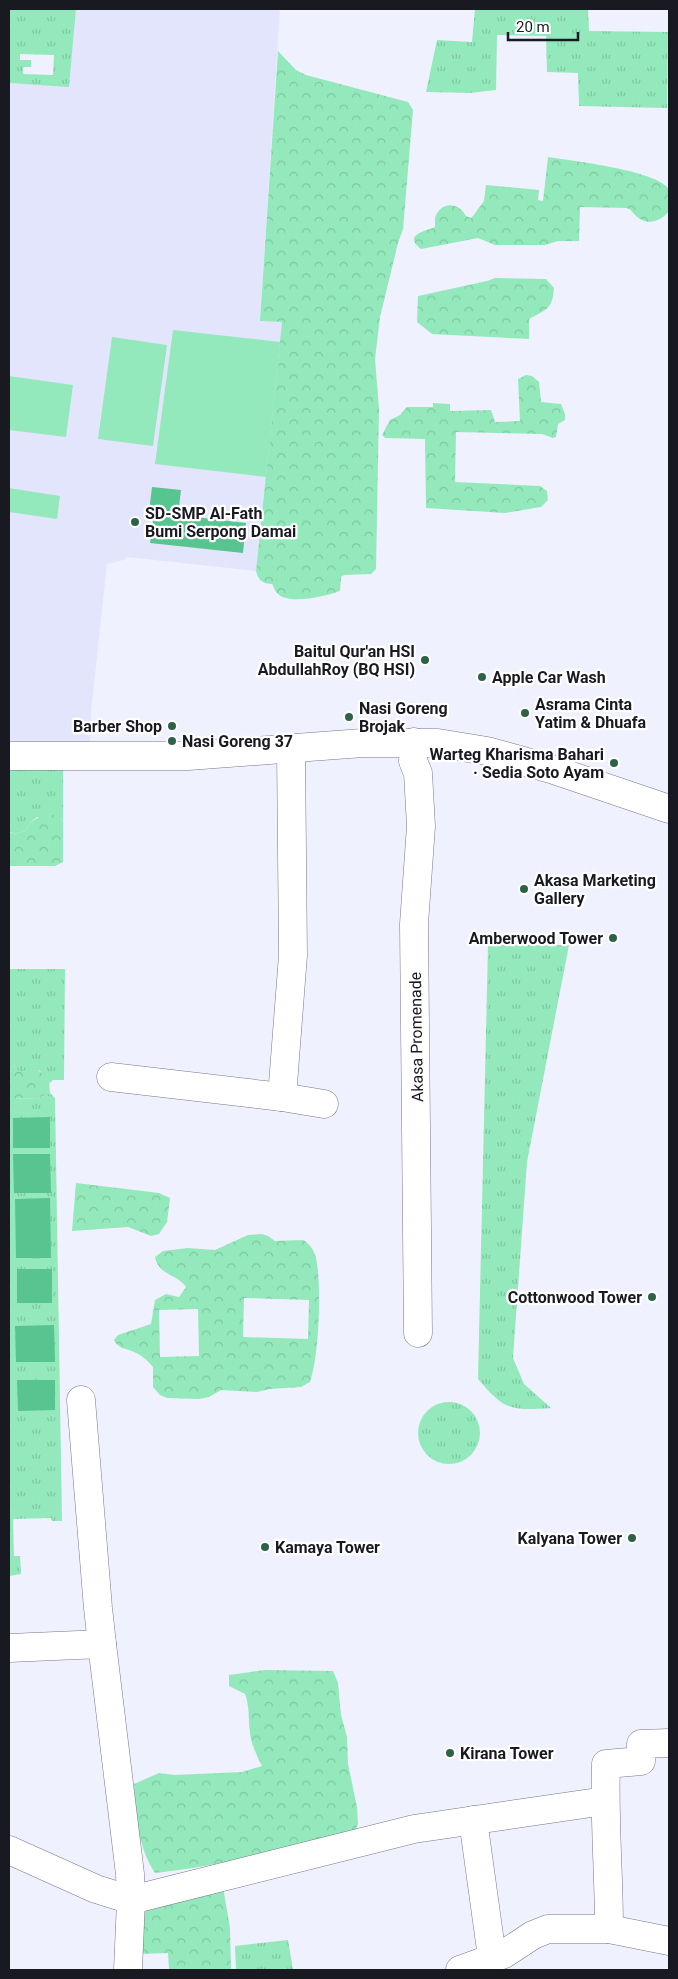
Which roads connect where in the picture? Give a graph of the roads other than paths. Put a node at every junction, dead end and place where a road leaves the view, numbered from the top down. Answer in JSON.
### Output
{"nodes":[{"id":1,"x":414,"y":742,"type":"junction"},
{"id":2,"x":292,"y":749,"type":"junction"},
{"id":3,"x":9,"y":756,"type":"edge"},
{"id":4,"x":669,"y":809,"type":"edge"},
{"id":5,"x":111,"y":1077,"type":"dead end"},
{"id":6,"x":282,"y":1097,"type":"junction"},
{"id":7,"x":324,"y":1104,"type":"dead end"},
{"id":8,"x":418,"y":1333,"type":"dead end"},
{"id":9,"x":81,"y":1400,"type":"dead end"},
{"id":10,"x":102,"y":1644,"type":"junction"},
{"id":11,"x":9,"y":1648,"type":"edge"},
{"id":12,"x":669,"y":1743,"type":"edge"},
{"id":13,"x":669,"y":1759,"type":"edge"},
{"id":14,"x":641,"y":1761,"type":"junction"},
{"id":15,"x":605,"y":1801,"type":"junction"},
{"id":16,"x":473,"y":1820,"type":"junction"},
{"id":17,"x":9,"y":1850,"type":"edge"},
{"id":18,"x":131,"y":1900,"type":"junction"},
{"id":19,"x":610,"y":1929,"type":"junction"},
{"id":20,"x":669,"y":1941,"type":"edge"},
{"id":21,"x":492,"y":1957,"type":"junction"},
{"id":22,"x":128,"y":1970,"type":"edge"},
{"id":23,"x":460,"y":1970,"type":"edge"}],
"edges":[{"from":1,"to":2,"type":"street"},
{"from":1,"to":4,"type":"street"},
{"from":1,"to":8,"type":"street","name":"Akasa Promenade"},
{"from":2,"to":3,"type":"street"},
{"from":2,"to":6,"type":"street"},
{"from":5,"to":6,"type":"street"},
{"from":6,"to":7,"type":"street"},
{"from":9,"to":10,"type":"street"},
{"from":10,"to":11,"type":"street"},
{"from":10,"to":18,"type":"street"},
{"from":12,"to":14,"type":"street"},
{"from":13,"to":14,"type":"street"},
{"from":14,"to":15,"type":"street"},
{"from":15,"to":16,"type":"street"},
{"from":15,"to":19,"type":"street"},
{"from":16,"to":18,"type":"street"},
{"from":16,"to":21,"type":"street"},
{"from":17,"to":18,"type":"street"},
{"from":18,"to":22,"type":"street"},
{"from":19,"to":20,"type":"street"},
{"from":19,"to":21,"type":"street"},
{"from":21,"to":23,"type":"street"}]}
